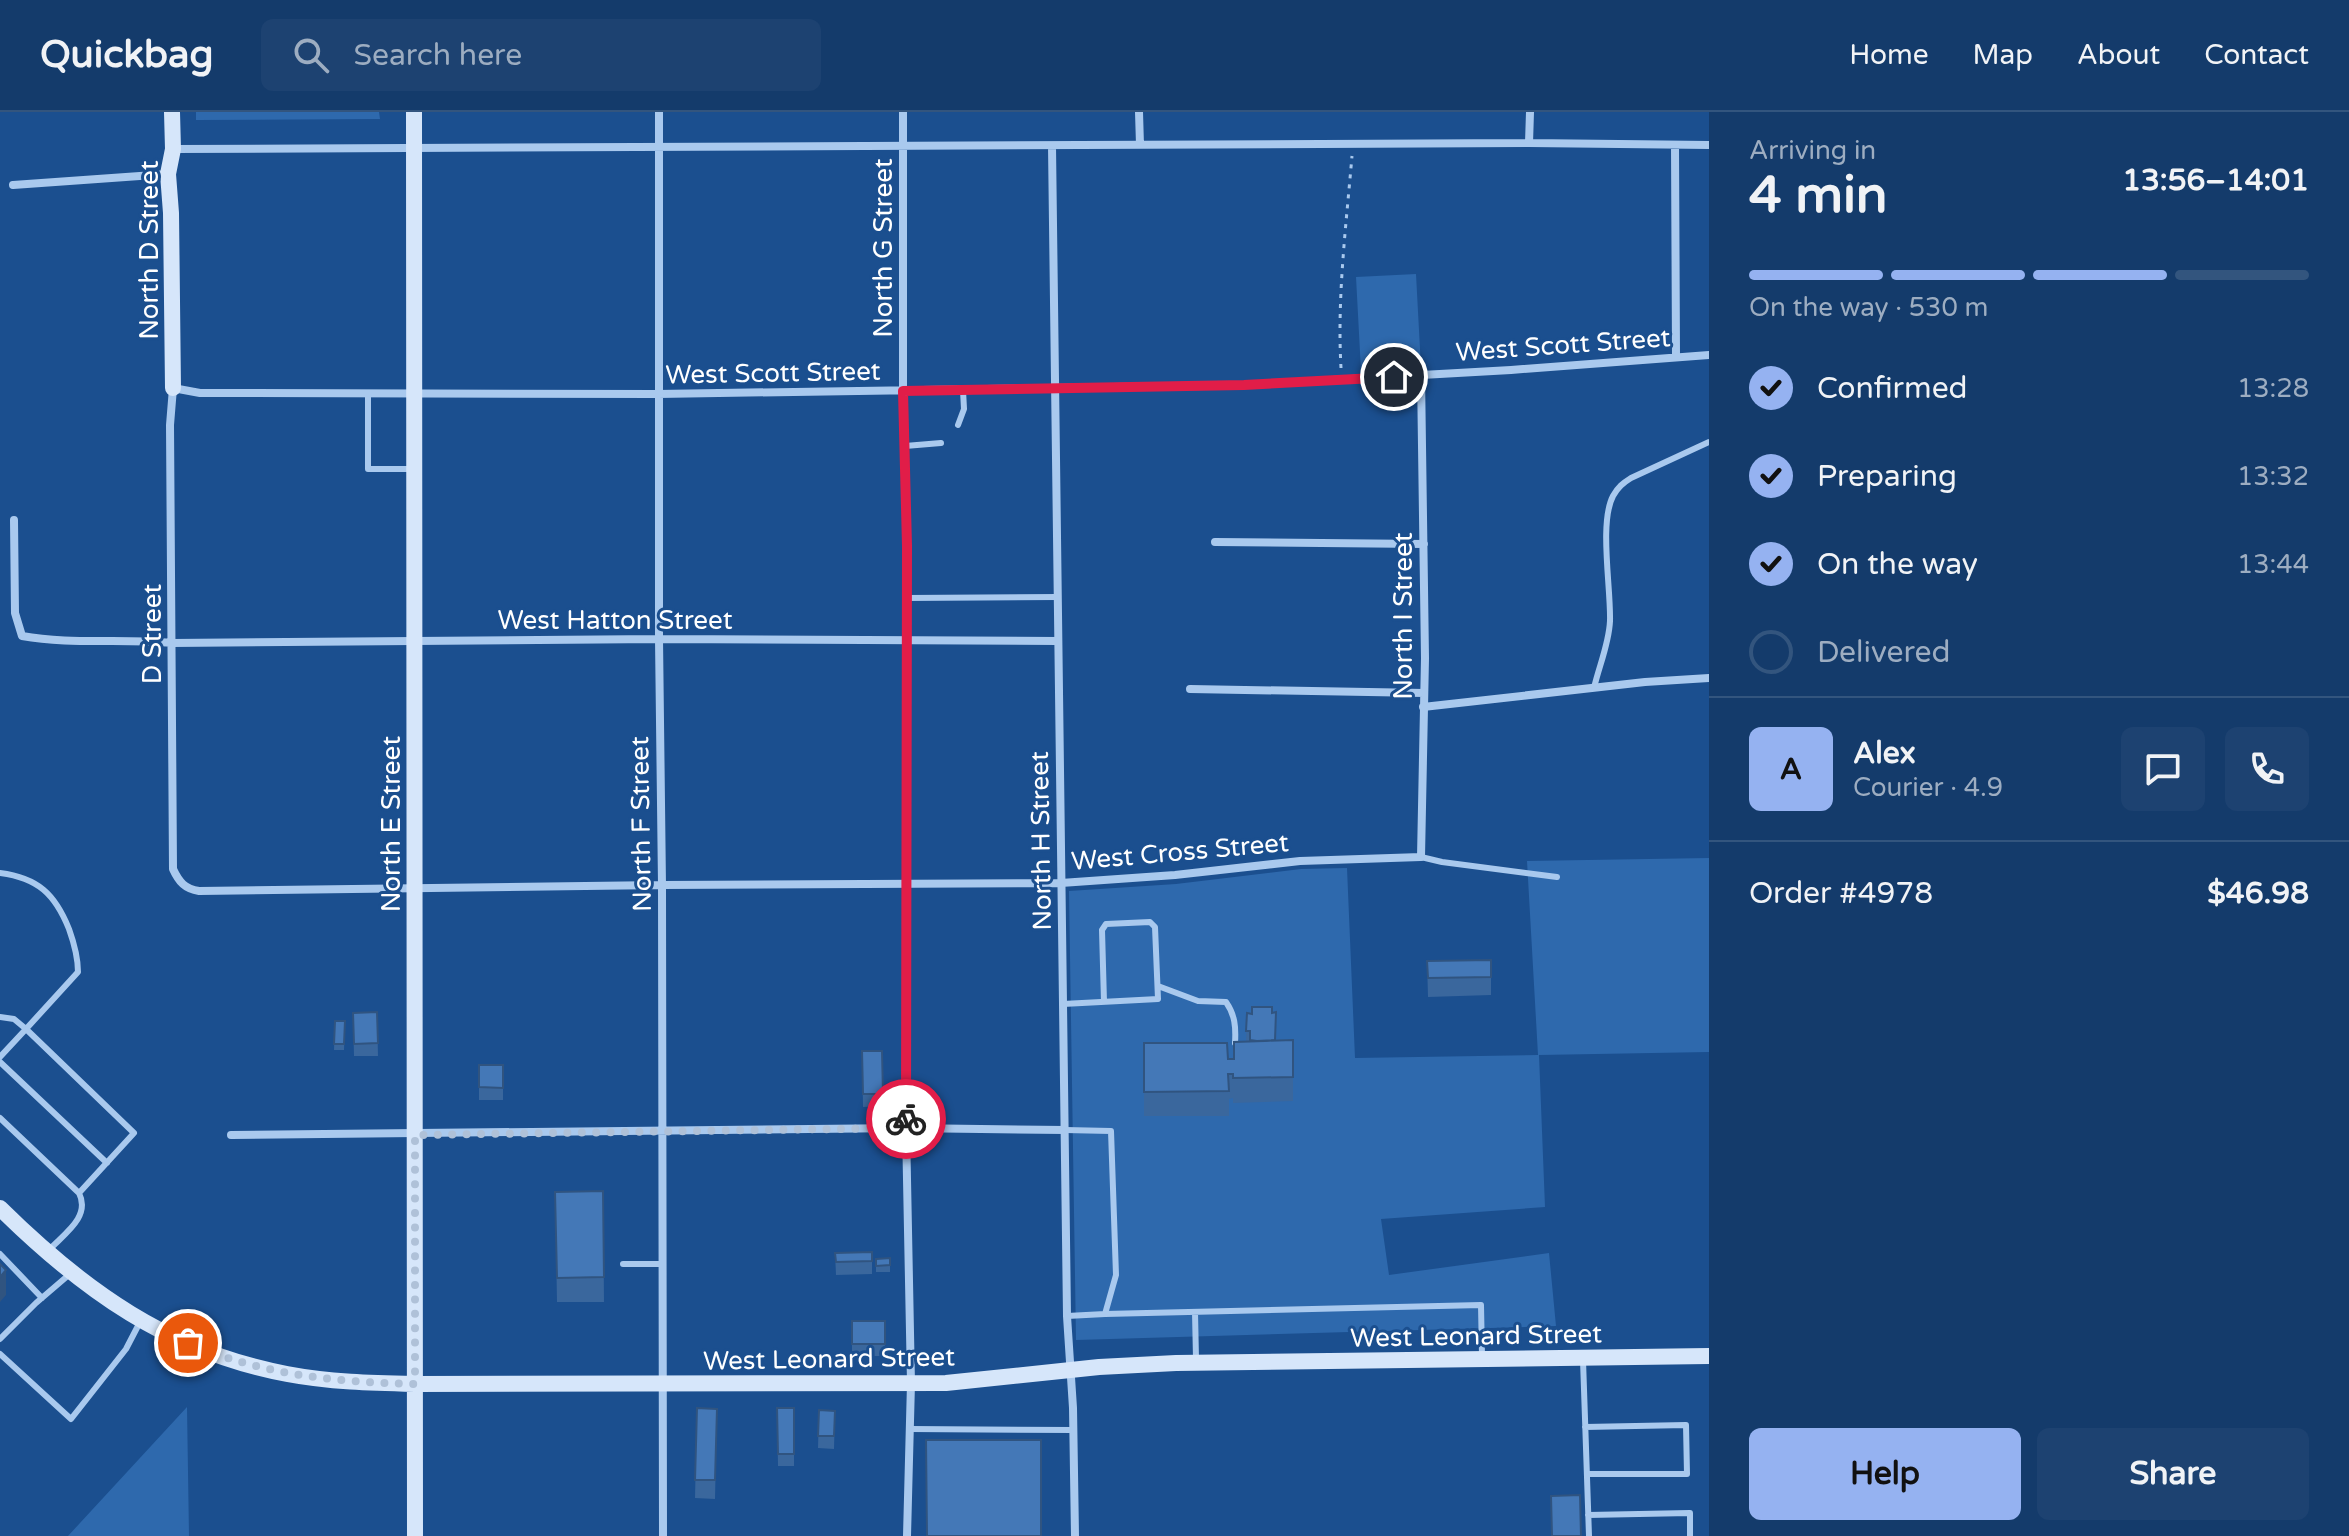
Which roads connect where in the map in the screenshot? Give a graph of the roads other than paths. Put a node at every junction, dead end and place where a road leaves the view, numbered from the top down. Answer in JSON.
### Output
{"nodes":[{"id":1,"x":172,"y":112,"type":"edge"},
{"id":2,"x":414,"y":112,"type":"edge"},
{"id":3,"x":659,"y":112,"type":"edge"},
{"id":4,"x":903,"y":112,"type":"edge"},
{"id":5,"x":1139,"y":112,"type":"edge"},
{"id":6,"x":1530,"y":112,"type":"edge"},
{"id":7,"x":1529,"y":143,"type":"junction"},
{"id":8,"x":1140,"y":145,"type":"junction"},
{"id":9,"x":1675,"y":145,"type":"junction"},
{"id":10,"x":1709,"y":145,"type":"edge"},
{"id":11,"x":659,"y":146,"type":"junction"},
{"id":12,"x":903,"y":146,"type":"junction"},
{"id":13,"x":1052,"y":146,"type":"junction"},
{"id":14,"x":414,"y":148,"type":"junction"},
{"id":15,"x":173,"y":149,"type":"junction"},
{"id":16,"x":168,"y":174,"type":"junction"},
{"id":17,"x":13,"y":185,"type":"dead end"},
{"id":18,"x":1709,"y":355,"type":"edge"},
{"id":19,"x":1676,"y":356,"type":"junction"},
{"id":20,"x":1421,"y":375,"type":"junction"},
{"id":21,"x":173,"y":388,"type":"junction"},
{"id":22,"x":1055,"y":388,"type":"junction"},
{"id":23,"x":963,"y":390,"type":"junction"},
{"id":24,"x":903,"y":391,"type":"junction"},
{"id":25,"x":658,"y":394,"type":"junction"},
{"id":26,"x":368,"y":395,"type":"junction"},
{"id":27,"x":414,"y":395,"type":"junction"},
{"id":28,"x":958,"y":425,"type":"dead end"},
{"id":29,"x":1709,"y":442,"type":"edge"},
{"id":30,"x":941,"y":443,"type":"dead end"},
{"id":31,"x":905,"y":446,"type":"junction"},
{"id":32,"x":414,"y":469,"type":"junction"},
{"id":33,"x":14,"y":520,"type":"dead end"},
{"id":34,"x":1215,"y":542,"type":"dead end"},
{"id":35,"x":1424,"y":544,"type":"junction"},
{"id":36,"x":1058,"y":597,"type":"junction"},
{"id":37,"x":907,"y":598,"type":"junction"},
{"id":38,"x":659,"y":639,"type":"junction"},
{"id":39,"x":415,"y":641,"type":"junction"},
{"id":40,"x":906,"y":641,"type":"junction"},
{"id":41,"x":1058,"y":641,"type":"junction"},
{"id":42,"x":172,"y":643,"type":"junction"},
{"id":43,"x":1709,"y":678,"type":"edge"},
{"id":44,"x":1594,"y":688,"type":"junction"},
{"id":45,"x":1190,"y":689,"type":"dead end"},
{"id":46,"x":1424,"y":693,"type":"junction"},
{"id":47,"x":1423,"y":707,"type":"junction"},
{"id":48,"x":1421,"y":857,"type":"junction"},
{"id":49,"x":0,"y":873,"type":"edge"},
{"id":50,"x":1557,"y":877,"type":"dead end"},
{"id":51,"x":178,"y":880,"type":"joint"},
{"id":52,"x":1061,"y":883,"type":"junction"},
{"id":53,"x":905,"y":884,"type":"junction"},
{"id":54,"x":662,"y":885,"type":"junction"},
{"id":55,"x":415,"y":889,"type":"junction"},
{"id":56,"x":1158,"y":986,"type":"junction"},
{"id":57,"x":1104,"y":1002,"type":"junction"},
{"id":58,"x":1063,"y":1004,"type":"junction"},
{"id":59,"x":0,"y":1017,"type":"edge"},
{"id":60,"x":26,"y":1029,"type":"junction"},
{"id":61,"x":1235,"y":1043,"type":"edge"},
{"id":62,"x":0,"y":1060,"type":"edge"},
{"id":63,"x":0,"y":1118,"type":"edge"},
{"id":64,"x":906,"y":1128,"type":"junction"},
{"id":65,"x":1065,"y":1130,"type":"junction"},
{"id":66,"x":663,"y":1131,"type":"junction"},
{"id":67,"x":231,"y":1135,"type":"dead end"},
{"id":68,"x":415,"y":1135,"type":"junction"},
{"id":69,"x":107,"y":1163,"type":"junction"},
{"id":70,"x":79,"y":1193,"type":"junction"},
{"id":71,"x":0,"y":1208,"type":"edge"},
{"id":72,"x":46,"y":1252,"type":"junction"},
{"id":73,"x":0,"y":1254,"type":"edge"},
{"id":74,"x":623,"y":1264,"type":"dead end"},
{"id":75,"x":663,"y":1264,"type":"junction"},
{"id":76,"x":71,"y":1273,"type":"junction"},
{"id":77,"x":42,"y":1298,"type":"junction"},
{"id":78,"x":1195,"y":1312,"type":"junction"},
{"id":79,"x":1105,"y":1314,"type":"junction"},
{"id":80,"x":1067,"y":1316,"type":"junction"},
{"id":81,"x":141,"y":1320,"type":"junction"},
{"id":82,"x":0,"y":1339,"type":"edge"},
{"id":83,"x":0,"y":1354,"type":"edge"},
{"id":84,"x":1709,"y":1356,"type":"edge"},
{"id":85,"x":1582,"y":1359,"type":"junction"},
{"id":86,"x":1482,"y":1360,"type":"junction"},
{"id":87,"x":1196,"y":1363,"type":"junction"},
{"id":88,"x":1070,"y":1370,"type":"junction"},
{"id":89,"x":911,"y":1383,"type":"junction"},
{"id":90,"x":415,"y":1384,"type":"junction"},
{"id":91,"x":663,"y":1384,"type":"junction"},
{"id":92,"x":1585,"y":1427,"type":"junction"},
{"id":93,"x":910,"y":1429,"type":"junction"},
{"id":94,"x":1074,"y":1430,"type":"junction"},
{"id":95,"x":1588,"y":1474,"type":"junction"},
{"id":96,"x":1588,"y":1515,"type":"junction"},
{"id":97,"x":415,"y":1536,"type":"edge"},
{"id":98,"x":663,"y":1536,"type":"edge"},
{"id":99,"x":907,"y":1536,"type":"edge"},
{"id":100,"x":1075,"y":1536,"type":"edge"},
{"id":101,"x":1589,"y":1536,"type":"edge"},
{"id":102,"x":1690,"y":1536,"type":"edge"}],
"edges":[{"from":1,"to":15,"type":"street","name":"North D Street"},
{"from":2,"to":14,"type":"street","name":"North E Street"},
{"from":3,"to":11,"type":"street","name":"North F Street"},
{"from":4,"to":12,"type":"street","name":"North G Street"},
{"from":5,"to":8,"type":"street"},
{"from":6,"to":7,"type":"street"},
{"from":7,"to":8,"type":"street"},
{"from":7,"to":9,"type":"street"},
{"from":8,"to":13,"type":"street"},
{"from":9,"to":10,"type":"street"},
{"from":9,"to":19,"type":"street"},
{"from":11,"to":12,"type":"street"},
{"from":11,"to":14,"type":"street"},
{"from":11,"to":25,"type":"street","name":"North F Street"},
{"from":12,"to":13,"type":"street"},
{"from":12,"to":24,"type":"street","name":"North G Street"},
{"from":13,"to":22,"type":"street","name":"North H Street"},
{"from":14,"to":15,"type":"street"},
{"from":14,"to":27,"type":"street","name":"North E Street"},
{"from":15,"to":16,"type":"street","name":"North D Street"},
{"from":16,"to":17,"type":"street"},
{"from":16,"to":21,"type":"street","name":"North D Street"},
{"from":18,"to":19,"type":"street","name":"West Scott Street"},
{"from":19,"to":20,"type":"street","name":"West Scott Street"},
{"from":20,"to":22,"type":"street","name":"West Scott Street"},
{"from":20,"to":35,"type":"street","name":"North I Street"},
{"from":21,"to":26,"type":"street","name":"West Scott Street"},
{"from":21,"to":42,"type":"street","name":"D Street"},
{"from":22,"to":23,"type":"street","name":"West Scott Street"},
{"from":22,"to":36,"type":"street","name":"North H Street"},
{"from":23,"to":24,"type":"street","name":"West Scott Street"},
{"from":23,"to":28,"type":"lane"},
{"from":24,"to":25,"type":"street","name":"West Scott Street"},
{"from":24,"to":31,"type":"street","name":"North G Street"},
{"from":25,"to":27,"type":"street","name":"West Scott Street"},
{"from":25,"to":38,"type":"street","name":"North F Street"},
{"from":26,"to":27,"type":"street","name":"West Scott Street"},
{"from":26,"to":32,"type":"lane"},
{"from":27,"to":32,"type":"street","name":"North E Street"},
{"from":29,"to":44,"type":"lane"},
{"from":30,"to":31,"type":"lane"},
{"from":31,"to":37,"type":"street","name":"North G Street"},
{"from":32,"to":39,"type":"street","name":"North E Street"},
{"from":33,"to":42,"type":"street","name":"West Hatton Street"},
{"from":34,"to":35,"type":"street"},
{"from":35,"to":46,"type":"street","name":"North I Street"},
{"from":36,"to":37,"type":"lane"},
{"from":36,"to":41,"type":"street","name":"North H Street"},
{"from":37,"to":40,"type":"street","name":"North G Street"},
{"from":38,"to":39,"type":"street","name":"West Hatton Street"},
{"from":38,"to":40,"type":"street","name":"West Hatton Street"},
{"from":38,"to":54,"type":"street","name":"North F Street"},
{"from":39,"to":42,"type":"street","name":"West Hatton Street"},
{"from":39,"to":55,"type":"street","name":"North E Street"},
{"from":40,"to":41,"type":"street","name":"West Hatton Street"},
{"from":40,"to":53,"type":"street","name":"North G Street"},
{"from":41,"to":52,"type":"street","name":"North H Street"},
{"from":42,"to":51,"type":"street","name":"D Street"},
{"from":43,"to":44,"type":"street"},
{"from":44,"to":47,"type":"street"},
{"from":45,"to":46,"type":"street"},
{"from":46,"to":47,"type":"street","name":"North I Street"},
{"from":47,"to":48,"type":"street","name":"North I Street"},
{"from":48,"to":50,"type":"lane"},
{"from":48,"to":52,"type":"street","name":"West Cross Street"},
{"from":49,"to":60,"type":"lane"},
{"from":51,"to":55,"type":"street","name":"West Cross Street"},
{"from":52,"to":53,"type":"street","name":"West Cross Street"},
{"from":52,"to":58,"type":"street","name":"North H Street"},
{"from":53,"to":54,"type":"street","name":"West Cross Street"},
{"from":53,"to":64,"type":"street","name":"North G Street"},
{"from":54,"to":55,"type":"street","name":"West Cross Street"},
{"from":54,"to":66,"type":"street","name":"North F Street"},
{"from":55,"to":68,"type":"street","name":"North E Street"},
{"from":56,"to":57,"type":"lane"},
{"from":56,"to":57,"type":"lane"},
{"from":56,"to":61,"type":"lane"},
{"from":57,"to":58,"type":"lane"},
{"from":58,"to":65,"type":"street","name":"North H Street"},
{"from":59,"to":60,"type":"lane"},
{"from":60,"to":62,"type":"lane"},
{"from":60,"to":69,"type":"lane"},
{"from":62,"to":69,"type":"lane"},
{"from":63,"to":70,"type":"lane"},
{"from":64,"to":65,"type":"street"},
{"from":64,"to":66,"type":"street"},
{"from":64,"to":89,"type":"street","name":"North G Street"},
{"from":65,"to":79,"type":"lane"},
{"from":65,"to":80,"type":"street","name":"North H Street"},
{"from":66,"to":68,"type":"street"},
{"from":66,"to":75,"type":"street","name":"North F Street"},
{"from":67,"to":68,"type":"street"},
{"from":68,"to":90,"type":"street","name":"North E Street"},
{"from":69,"to":70,"type":"lane"},
{"from":70,"to":72,"type":"lane"},
{"from":71,"to":72,"type":"street","name":"West Leonard Street"},
{"from":72,"to":76,"type":"street","name":"West Leonard Street"},
{"from":73,"to":77,"type":"lane"},
{"from":74,"to":75,"type":"lane"},
{"from":75,"to":91,"type":"street","name":"North F Street"},
{"from":76,"to":77,"type":"lane"},
{"from":76,"to":81,"type":"street","name":"West Leonard Street"},
{"from":77,"to":82,"type":"lane"},
{"from":78,"to":79,"type":"lane"},
{"from":78,"to":86,"type":"lane"},
{"from":78,"to":87,"type":"lane"},
{"from":79,"to":80,"type":"lane"},
{"from":80,"to":88,"type":"street","name":"North H Street"},
{"from":81,"to":83,"type":"lane"},
{"from":81,"to":90,"type":"street","name":"West Leonard Street"},
{"from":84,"to":85,"type":"street","name":"West Leonard Street"},
{"from":85,"to":86,"type":"street","name":"West Leonard Street"},
{"from":85,"to":92,"type":"lane"},
{"from":86,"to":87,"type":"street","name":"West Leonard Street"},
{"from":87,"to":88,"type":"street","name":"West Leonard Street"},
{"from":88,"to":89,"type":"street","name":"West Leonard Street"},
{"from":88,"to":94,"type":"street","name":"North H Street"},
{"from":89,"to":91,"type":"street","name":"West Leonard Street"},
{"from":89,"to":93,"type":"street","name":"North G Street"},
{"from":90,"to":91,"type":"street","name":"West Leonard Street"},
{"from":90,"to":97,"type":"street","name":"North E Street"},
{"from":91,"to":98,"type":"street","name":"North F Street"},
{"from":92,"to":95,"type":"lane"},
{"from":92,"to":95,"type":"lane"},
{"from":93,"to":94,"type":"lane"},
{"from":93,"to":99,"type":"street","name":"North G Street"},
{"from":94,"to":100,"type":"street","name":"North H Street"},
{"from":95,"to":96,"type":"lane"},
{"from":96,"to":101,"type":"lane"},
{"from":96,"to":102,"type":"lane"}]}
